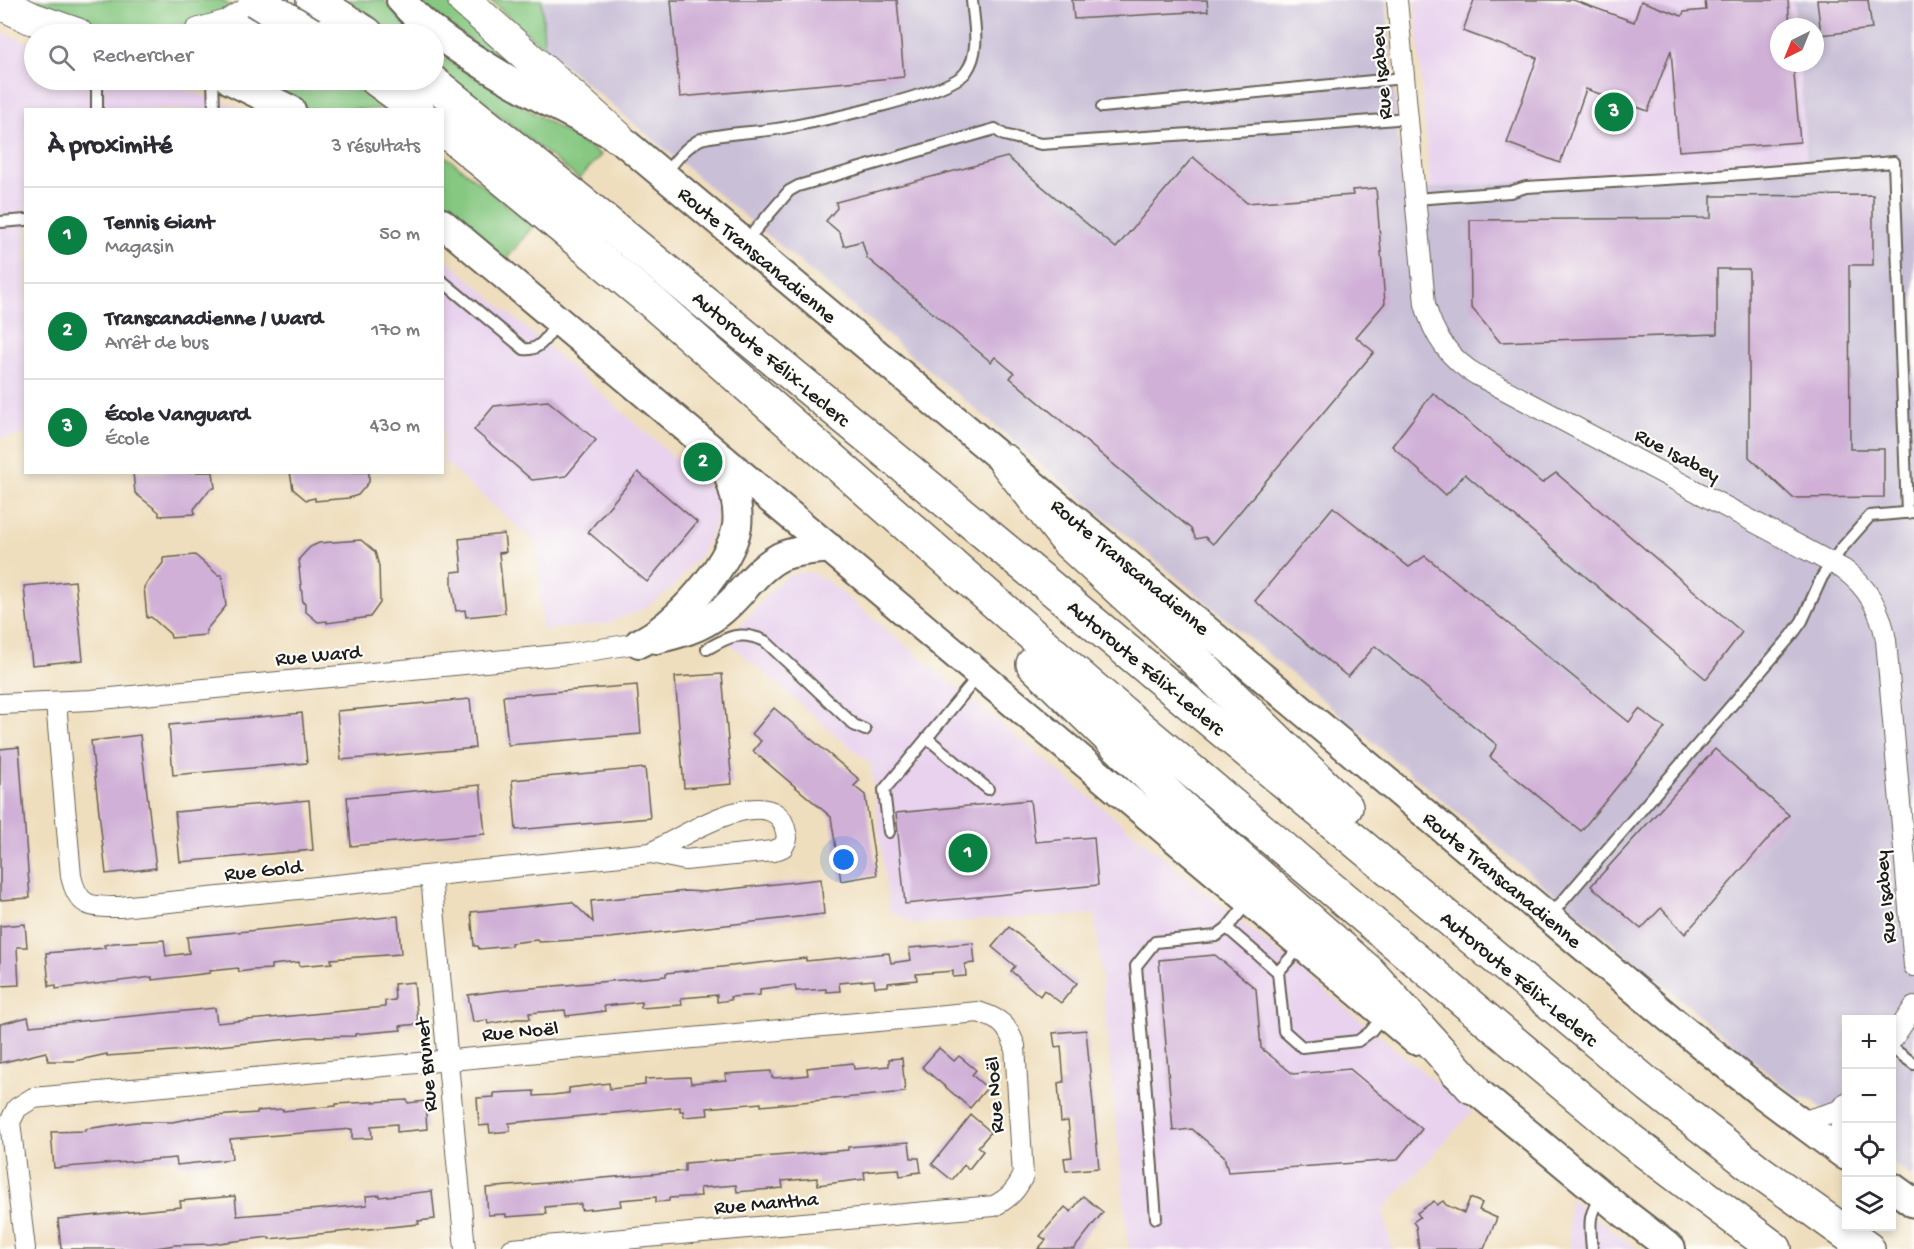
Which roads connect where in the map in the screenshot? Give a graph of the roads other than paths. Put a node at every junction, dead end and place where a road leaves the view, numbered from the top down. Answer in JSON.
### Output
{"nodes":[{"id":1,"x":255,"y":0,"type":"edge"},
{"id":2,"x":273,"y":0,"type":"edge"},
{"id":3,"x":313,"y":0,"type":"edge"},
{"id":4,"x":401,"y":0,"type":"edge"},
{"id":5,"x":464,"y":0,"type":"edge"},
{"id":6,"x":972,"y":0,"type":"edge"},
{"id":7,"x":1397,"y":0,"type":"edge"},
{"id":8,"x":0,"y":3,"type":"edge"},
{"id":9,"x":49,"y":24,"type":"edge"},
{"id":10,"x":228,"y":24,"type":"edge"},
{"id":11,"x":295,"y":24,"type":"edge"},
{"id":12,"x":351,"y":24,"type":"edge"},
{"id":13,"x":423,"y":24,"type":"edge"},
{"id":14,"x":444,"y":40,"type":"edge"},
{"id":15,"x":1404,"y":78,"type":"junction"},
{"id":16,"x":97,"y":90,"type":"edge"},
{"id":17,"x":213,"y":90,"type":"edge"},
{"id":18,"x":250,"y":90,"type":"edge"},
{"id":19,"x":391,"y":90,"type":"edge"},
{"id":20,"x":442,"y":90,"type":"edge"},
{"id":21,"x":1102,"y":107,"type":"dead end"},
{"id":22,"x":97,"y":108,"type":"edge"},
{"id":23,"x":214,"y":108,"type":"edge"},
{"id":24,"x":287,"y":108,"type":"edge"},
{"id":25,"x":415,"y":108,"type":"edge"},
{"id":26,"x":1408,"y":118,"type":"junction"},
{"id":27,"x":444,"y":130,"type":"edge"},
{"id":28,"x":618,"y":136,"type":"junction"},
{"id":29,"x":664,"y":175,"type":"junction"},
{"id":30,"x":1415,"y":199,"type":"junction"},
{"id":31,"x":24,"y":220,"type":"edge"},
{"id":32,"x":0,"y":222,"type":"edge"},
{"id":33,"x":444,"y":225,"type":"edge"},
{"id":34,"x":744,"y":243,"type":"junction"},
{"id":35,"x":444,"y":283,"type":"edge"},
{"id":36,"x":558,"y":320,"type":"junction"},
{"id":37,"x":723,"y":459,"type":"junction"},
{"id":38,"x":1005,"y":461,"type":"junction"},
{"id":39,"x":1911,"y":513,"type":"edge"},
{"id":40,"x":895,"y":515,"type":"junction"},
{"id":41,"x":830,"y":548,"type":"junction"},
{"id":42,"x":1832,"y":562,"type":"junction"},
{"id":43,"x":639,"y":643,"type":"junction"},
{"id":44,"x":707,"y":649,"type":"dead end"},
{"id":45,"x":980,"y":674,"type":"junction"},
{"id":46,"x":56,"y":703,"type":"junction"},
{"id":47,"x":0,"y":704,"type":"edge"},
{"id":48,"x":865,"y":730,"type":"dead end"},
{"id":49,"x":927,"y":738,"type":"junction"},
{"id":50,"x":988,"y":789,"type":"dead end"},
{"id":51,"x":889,"y":831,"type":"dead end"},
{"id":52,"x":651,"y":853,"type":"junction"},
{"id":53,"x":431,"y":876,"type":"junction"},
{"id":54,"x":1249,"y":900,"type":"junction"},
{"id":55,"x":1548,"y":917,"type":"junction"},
{"id":56,"x":1227,"y":928,"type":"junction"},
{"id":57,"x":1302,"y":945,"type":"junction"},
{"id":58,"x":1914,"y":966,"type":"edge"},
{"id":59,"x":1278,"y":972,"type":"junction"},
{"id":60,"x":1522,"y":980,"type":"junction"},
{"id":61,"x":1385,"y":1015,"type":"junction"},
{"id":62,"x":1912,"y":1016,"type":"edge"},
{"id":63,"x":1896,"y":1035,"type":"edge"},
{"id":64,"x":1896,"y":1051,"type":"edge"},
{"id":65,"x":448,"y":1061,"type":"junction"},
{"id":66,"x":1914,"y":1064,"type":"edge"},
{"id":67,"x":1472,"y":1087,"type":"junction"},
{"id":68,"x":1842,"y":1107,"type":"edge"},
{"id":69,"x":1800,"y":1122,"type":"junction"},
{"id":70,"x":1842,"y":1153,"type":"edge"},
{"id":71,"x":1017,"y":1188,"type":"joint"},
{"id":72,"x":1896,"y":1191,"type":"edge"},
{"id":73,"x":1602,"y":1195,"type":"junction"},
{"id":74,"x":1914,"y":1203,"type":"edge"},
{"id":75,"x":1155,"y":1218,"type":"dead end"},
{"id":76,"x":679,"y":1242,"type":"edge"},
{"id":77,"x":25,"y":1249,"type":"edge"},
{"id":78,"x":465,"y":1249,"type":"edge"},
{"id":79,"x":512,"y":1249,"type":"edge"},
{"id":80,"x":1592,"y":1249,"type":"edge"},
{"id":81,"x":1671,"y":1249,"type":"edge"},
{"id":82,"x":1775,"y":1249,"type":"edge"},
{"id":83,"x":1868,"y":1249,"type":"edge"}],
"edges":[{"from":1,"to":11,"type":"highway","bridge":true},
{"from":2,"to":10,"type":"main road"},
{"from":3,"to":12,"type":"highway"},
{"from":4,"to":13,"type":"main road","name":"Route Transcanadienne"},
{"from":5,"to":28,"type":"main road"},
{"from":6,"to":29,"type":"lane"},
{"from":7,"to":15,"type":"street","name":"Rue Isabey"},
{"from":8,"to":9,"type":"main road"},
{"from":14,"to":28,"type":"main road","name":"Route Transcanadienne"},
{"from":15,"to":21,"type":"lane"},
{"from":15,"to":26,"type":"street","name":"Rue Isabey"},
{"from":16,"to":22,"type":"lane"},
{"from":17,"to":23,"type":"lane"},
{"from":18,"to":24,"type":"main road"},
{"from":19,"to":25,"type":"highway"},
{"from":20,"to":60,"type":"highway","name":"Autoroute Félix-Leclerc"},
{"from":26,"to":30,"type":"street","name":"Rue Isabey"},
{"from":26,"to":34,"type":"lane"},
{"from":27,"to":40,"type":"highway","name":"Autoroute Félix-Leclerc"},
{"from":28,"to":29,"type":"main road","name":"Route Transcanadienne"},
{"from":29,"to":34,"type":"main road","name":"Route Transcanadienne"},
{"from":30,"to":39,"type":"lane"},
{"from":30,"to":42,"type":"street","name":"Rue Isabey"},
{"from":31,"to":32,"type":"lane"},
{"from":33,"to":36,"type":"main road"},
{"from":34,"to":38,"type":"main road","name":"Route Transcanadienne"},
{"from":35,"to":36,"type":"lane"},
{"from":36,"to":37,"type":"main road"},
{"from":37,"to":41,"type":"main road"},
{"from":37,"to":43,"type":"main road"},
{"from":38,"to":55,"type":"main road","name":"Route Transcanadienne"},
{"from":38,"to":60,"type":"highway"},
{"from":39,"to":42,"type":"lane"},
{"from":40,"to":67,"type":"highway"},
{"from":40,"to":82,"type":"highway","name":"Autoroute Félix-Leclerc"},
{"from":41,"to":43,"type":"main road"},
{"from":41,"to":45,"type":"main road"},
{"from":42,"to":55,"type":"lane"},
{"from":42,"to":58,"type":"street","name":"Rue Isabey"},
{"from":43,"to":46,"type":"street","name":"Rue Ward"},
{"from":44,"to":48,"type":"lane"},
{"from":45,"to":49,"type":"lane"},
{"from":45,"to":54,"type":"main road"},
{"from":46,"to":47,"type":"street","name":"Rue Ward"},
{"from":46,"to":53,"type":"street","name":"Rue Gold"},
{"from":49,"to":50,"type":"lane"},
{"from":49,"to":51,"type":"lane"},
{"from":52,"to":52,"type":"street","name":"Rue Gold"},
{"from":52,"to":53,"type":"street","name":"Rue Gold"},
{"from":53,"to":65,"type":"street","name":"Rue Brunet"},
{"from":54,"to":56,"type":"lane"},
{"from":54,"to":57,"type":"main road"},
{"from":55,"to":69,"type":"main road","name":"Route Transcanadienne"},
{"from":56,"to":59,"type":"lane"},
{"from":56,"to":75,"type":"lane"},
{"from":57,"to":59,"type":"lane"},
{"from":57,"to":61,"type":"main road"},
{"from":59,"to":61,"type":"lane"},
{"from":60,"to":83,"type":"highway","name":"Autoroute Félix-Leclerc"},
{"from":61,"to":67,"type":"main road"},
{"from":62,"to":63,"type":"street"},
{"from":64,"to":66,"type":"lane"},
{"from":65,"to":71,"type":"street","name":"Rue Noël"},
{"from":65,"to":77,"type":"street","name":"Rue Noël"},
{"from":65,"to":78,"type":"street","name":"Rue Brunet"},
{"from":67,"to":73,"type":"main road"},
{"from":68,"to":69,"type":"street"},
{"from":69,"to":70,"type":"main road","name":"Route Transcanadienne"},
{"from":71,"to":76,"type":"street","name":"Rue Mantha"},
{"from":72,"to":74,"type":"main road"},
{"from":73,"to":80,"type":"lane"},
{"from":73,"to":81,"type":"main road"},
{"from":76,"to":79,"type":"street","name":"Rue Mantha"}]}
